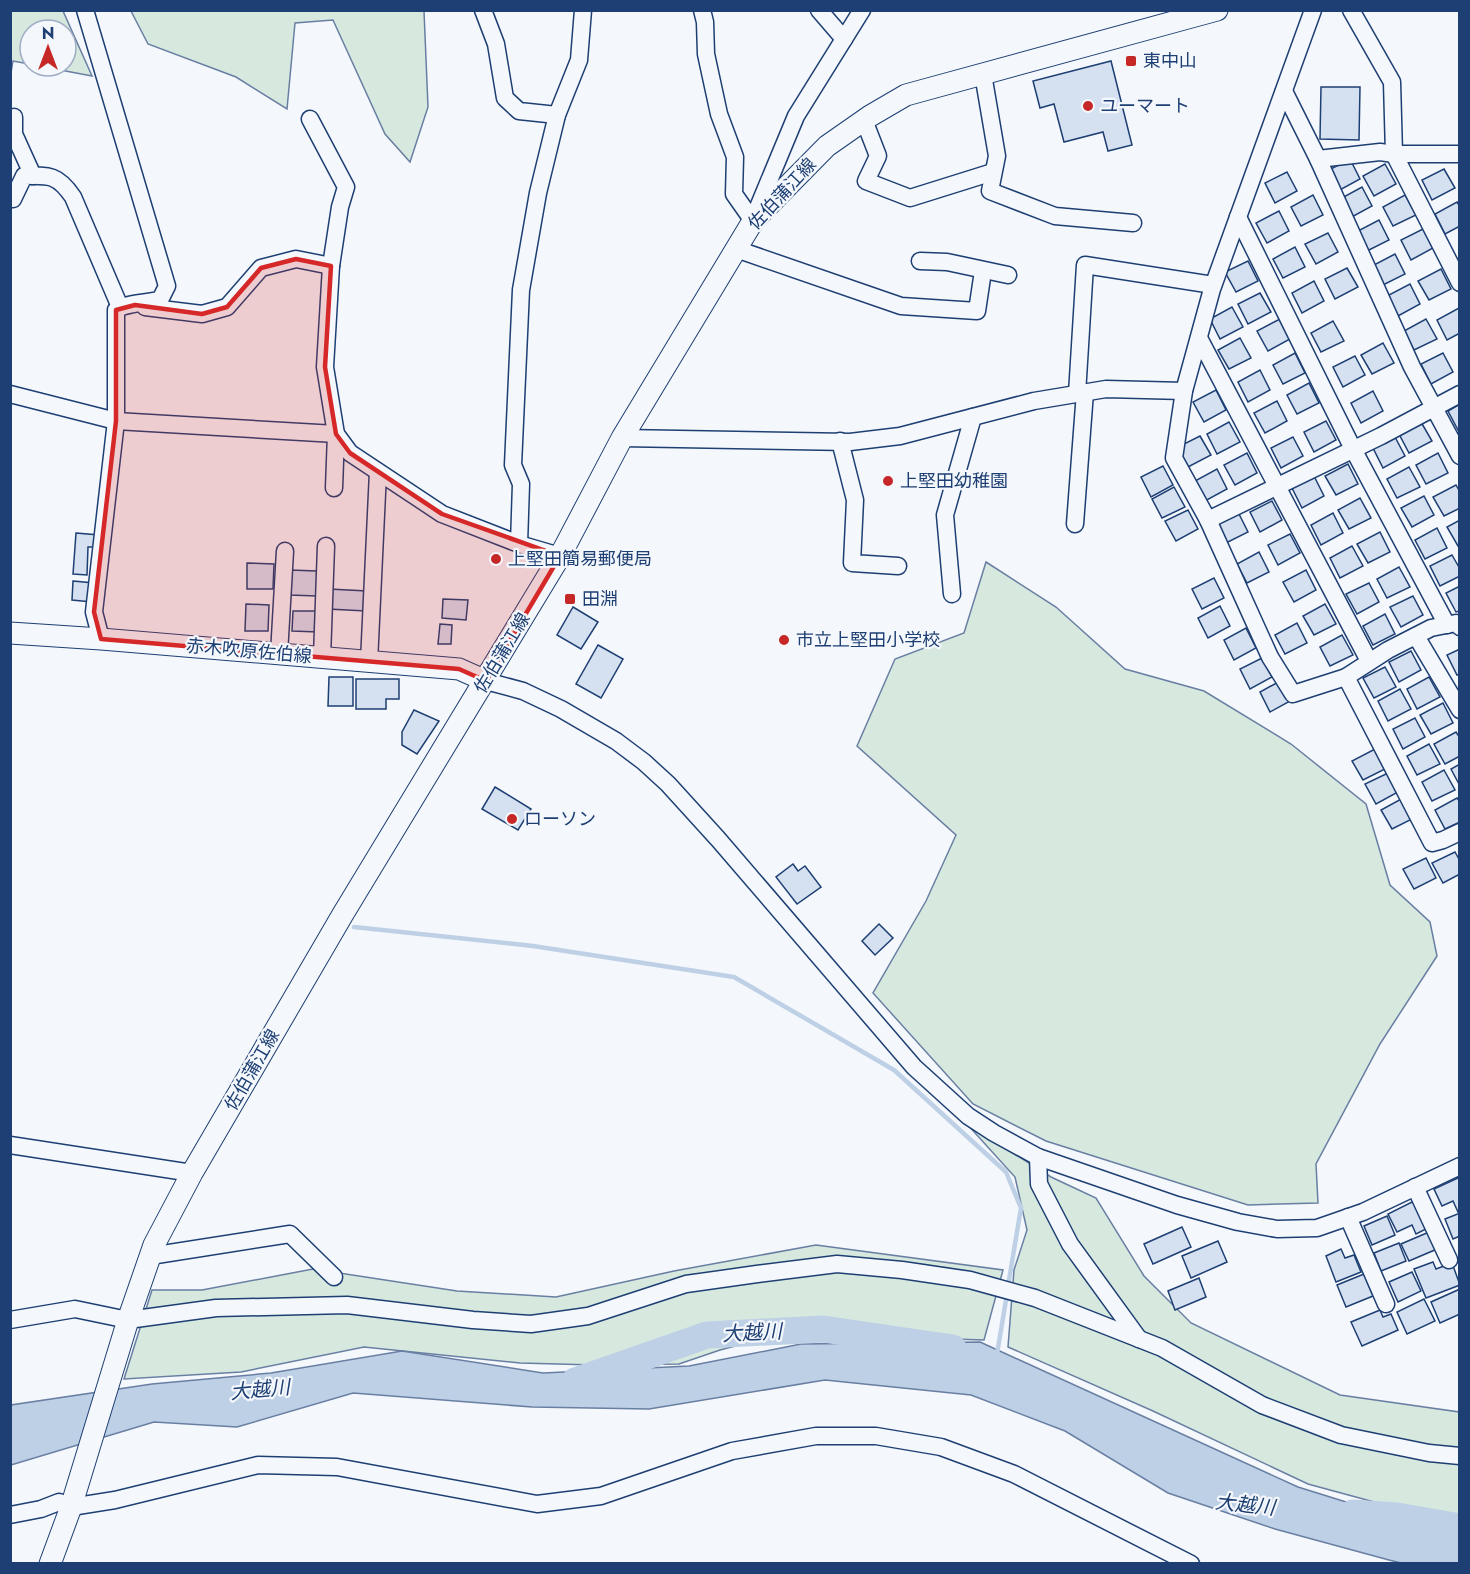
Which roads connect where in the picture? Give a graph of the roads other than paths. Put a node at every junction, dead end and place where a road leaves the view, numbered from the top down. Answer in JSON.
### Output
{"nodes":[{"id":1,"x":85,"y":10,"type":"edge"},
{"id":2,"x":483,"y":10,"type":"edge"},
{"id":3,"x":583,"y":10,"type":"edge"},
{"id":4,"x":702,"y":10,"type":"edge"},
{"id":5,"x":819,"y":10,"type":"edge"},
{"id":6,"x":862,"y":10,"type":"edge"},
{"id":7,"x":1217,"y":10,"type":"edge"},
{"id":8,"x":1313,"y":10,"type":"edge"},
{"id":9,"x":1351,"y":10,"type":"edge"},
{"id":10,"x":844,"y":39,"type":"junction"},
{"id":11,"x":983,"y":74,"type":"junction"},
{"id":12,"x":1284,"y":91,"type":"junction"},
{"id":13,"x":557,"y":115,"type":"junction"},
{"id":14,"x":14,"y":117,"type":"dead end"},
{"id":15,"x":310,"y":119,"type":"dead end"},
{"id":16,"x":864,"y":120,"type":"junction"},
{"id":17,"x":1394,"y":154,"type":"junction"},
{"id":18,"x":1460,"y":154,"type":"edge"},
{"id":19,"x":1318,"y":159,"type":"junction"},
{"id":20,"x":993,"y":172,"type":"junction"},
{"id":21,"x":33,"y":176,"type":"junction"},
{"id":22,"x":10,"y":200,"type":"edge"},
{"id":23,"x":1238,"y":217,"type":"junction"},
{"id":24,"x":753,"y":221,"type":"junction"},
{"id":25,"x":1133,"y":223,"type":"dead end"},
{"id":26,"x":736,"y":249,"type":"junction"},
{"id":27,"x":920,"y":261,"type":"dead end"},
{"id":28,"x":331,"y":266,"type":"junction"},
{"id":29,"x":983,"y":271,"type":"junction"},
{"id":30,"x":1008,"y":275,"type":"dead end"},
{"id":31,"x":1460,"y":283,"type":"edge"},
{"id":32,"x":1213,"y":285,"type":"junction"},
{"id":33,"x":128,"y":306,"type":"junction"},
{"id":34,"x":1198,"y":338,"type":"junction"},
{"id":35,"x":1184,"y":392,"type":"junction"},
{"id":36,"x":1081,"y":393,"type":"junction"},
{"id":37,"x":10,"y":394,"type":"edge"},
{"id":38,"x":1460,"y":394,"type":"edge"},
{"id":39,"x":1432,"y":407,"type":"junction"},
{"id":40,"x":973,"y":417,"type":"junction"},
{"id":41,"x":116,"y":421,"type":"junction"},
{"id":42,"x":336,"y":434,"type":"junction"},
{"id":43,"x":622,"y":438,"type":"junction"},
{"id":44,"x":840,"y":441,"type":"junction"},
{"id":45,"x":1353,"y":449,"type":"junction"},
{"id":46,"x":1460,"y":456,"type":"edge"},
{"id":47,"x":378,"y":472,"type":"junction"},
{"id":48,"x":1276,"y":486,"type":"junction"},
{"id":49,"x":334,"y":488,"type":"dead end"},
{"id":50,"x":1208,"y":520,"type":"junction"},
{"id":51,"x":1075,"y":524,"type":"dead end"},
{"id":52,"x":519,"y":544,"type":"junction"},
{"id":53,"x":326,"y":546,"type":"dead end"},
{"id":54,"x":285,"y":550,"type":"dead end"},
{"id":55,"x":560,"y":555,"type":"junction"},
{"id":56,"x":898,"y":566,"type":"dead end"},
{"id":57,"x":952,"y":594,"type":"dead end"},
{"id":58,"x":1453,"y":626,"type":"edge"},
{"id":59,"x":10,"y":633,"type":"edge"},
{"id":60,"x":1416,"y":636,"type":"junction"},
{"id":61,"x":101,"y":639,"type":"junction"},
{"id":62,"x":279,"y":654,"type":"junction"},
{"id":63,"x":321,"y":657,"type":"junction"},
{"id":64,"x":1369,"y":661,"type":"junction"},
{"id":65,"x":369,"y":662,"type":"junction"},
{"id":66,"x":1346,"y":677,"type":"junction"},
{"id":67,"x":486,"y":681,"type":"junction"},
{"id":68,"x":1460,"y":710,"type":"edge"},
{"id":69,"x":1460,"y":832,"type":"edge"},
{"id":70,"x":10,"y":1145,"type":"edge"},
{"id":71,"x":1038,"y":1157,"type":"junction"},
{"id":72,"x":1460,"y":1166,"type":"edge"},
{"id":73,"x":192,"y":1173,"type":"junction"},
{"id":74,"x":1415,"y":1187,"type":"junction"},
{"id":75,"x":1348,"y":1217,"type":"junction"},
{"id":76,"x":150,"y":1256,"type":"junction"},
{"id":77,"x":1449,"y":1260,"type":"dead end"},
{"id":78,"x":334,"y":1277,"type":"dead end"},
{"id":79,"x":1386,"y":1304,"type":"dead end"},
{"id":80,"x":10,"y":1320,"type":"edge"},
{"id":81,"x":128,"y":1320,"type":"junction"},
{"id":82,"x":1139,"y":1339,"type":"junction"},
{"id":83,"x":1460,"y":1456,"type":"edge"},
{"id":84,"x":71,"y":1507,"type":"junction"},
{"id":85,"x":10,"y":1515,"type":"edge"},
{"id":86,"x":50,"y":1563,"type":"edge"},
{"id":87,"x":1191,"y":1563,"type":"edge"}],
"edges":[{"from":1,"to":33,"type":"street"},
{"from":2,"to":13,"type":"street"},
{"from":3,"to":13,"type":"street"},
{"from":4,"to":24,"type":"street"},
{"from":5,"to":10,"type":"street"},
{"from":6,"to":10,"type":"street"},
{"from":7,"to":11,"type":"main road","name":"佐伯蒲江線"},
{"from":8,"to":12,"type":"street"},
{"from":9,"to":17,"type":"street"},
{"from":10,"to":24,"type":"street"},
{"from":11,"to":16,"type":"main road","name":"佐伯蒲江線"},
{"from":11,"to":20,"type":"street"},
{"from":12,"to":19,"type":"street"},
{"from":12,"to":23,"type":"street"},
{"from":13,"to":52,"type":"street"},
{"from":14,"to":21,"type":"street"},
{"from":15,"to":28,"type":"street"},
{"from":16,"to":20,"type":"street"},
{"from":16,"to":24,"type":"main road","name":"佐伯蒲江線"},
{"from":17,"to":18,"type":"street"},
{"from":17,"to":19,"type":"street"},
{"from":17,"to":31,"type":"street"},
{"from":19,"to":39,"type":"street"},
{"from":20,"to":25,"type":"street"},
{"from":21,"to":22,"type":"street"},
{"from":21,"to":33,"type":"street"},
{"from":23,"to":32,"type":"street"},
{"from":23,"to":45,"type":"street"},
{"from":24,"to":26,"type":"main road","name":"佐伯蒲江線"},
{"from":26,"to":29,"type":"street"},
{"from":26,"to":43,"type":"main road","name":"佐伯蒲江線"},
{"from":27,"to":29,"type":"street"},
{"from":28,"to":33,"type":"street"},
{"from":28,"to":42,"type":"street"},
{"from":29,"to":30,"type":"street"},
{"from":32,"to":34,"type":"street"},
{"from":32,"to":36,"type":"street"},
{"from":33,"to":41,"type":"street"},
{"from":34,"to":35,"type":"street"},
{"from":34,"to":48,"type":"street"},
{"from":35,"to":36,"type":"street"},
{"from":35,"to":50,"type":"street"},
{"from":36,"to":40,"type":"street"},
{"from":36,"to":51,"type":"street"},
{"from":37,"to":41,"type":"street"},
{"from":38,"to":39,"type":"street"},
{"from":39,"to":45,"type":"street"},
{"from":39,"to":46,"type":"street"},
{"from":40,"to":44,"type":"street"},
{"from":40,"to":57,"type":"street"},
{"from":41,"to":42,"type":"street"},
{"from":41,"to":61,"type":"street"},
{"from":42,"to":47,"type":"street"},
{"from":42,"to":49,"type":"street"},
{"from":43,"to":44,"type":"street"},
{"from":43,"to":55,"type":"main road","name":"佐伯蒲江線"},
{"from":44,"to":56,"type":"street"},
{"from":45,"to":48,"type":"street"},
{"from":45,"to":58,"type":"street"},
{"from":47,"to":52,"type":"street"},
{"from":47,"to":65,"type":"street"},
{"from":48,"to":50,"type":"street"},
{"from":48,"to":64,"type":"street"},
{"from":50,"to":66,"type":"street"},
{"from":52,"to":55,"type":"street"},
{"from":53,"to":63,"type":"street"},
{"from":54,"to":62,"type":"street"},
{"from":55,"to":67,"type":"main road","name":"佐伯蒲江線"},
{"from":58,"to":60,"type":"street"},
{"from":59,"to":61,"type":"main road","name":"赤木吹原佐伯線"},
{"from":60,"to":64,"type":"street"},
{"from":60,"to":68,"type":"street"},
{"from":61,"to":62,"type":"main road","name":"赤木吹原佐伯線"},
{"from":62,"to":63,"type":"main road","name":"赤木吹原佐伯線"},
{"from":63,"to":65,"type":"main road","name":"赤木吹原佐伯線"},
{"from":64,"to":66,"type":"street"},
{"from":65,"to":67,"type":"main road","name":"赤木吹原佐伯線"},
{"from":66,"to":69,"type":"street"},
{"from":67,"to":71,"type":"street"},
{"from":67,"to":73,"type":"main road","name":"佐伯蒲江線"},
{"from":70,"to":73,"type":"street"},
{"from":71,"to":75,"type":"street"},
{"from":71,"to":82,"type":"street"},
{"from":72,"to":74,"type":"street"},
{"from":73,"to":76,"type":"main road","name":"佐伯蒲江線"},
{"from":74,"to":75,"type":"street"},
{"from":74,"to":77,"type":"street"},
{"from":75,"to":79,"type":"street"},
{"from":76,"to":78,"type":"street"},
{"from":76,"to":81,"type":"main road","name":"佐伯蒲江線"},
{"from":80,"to":81,"type":"street"},
{"from":81,"to":82,"type":"street"},
{"from":81,"to":84,"type":"main road","name":"佐伯蒲江線"},
{"from":82,"to":83,"type":"street"},
{"from":84,"to":85,"type":"street"},
{"from":84,"to":86,"type":"main road","name":"佐伯蒲江線"},
{"from":84,"to":87,"type":"street"}]}
